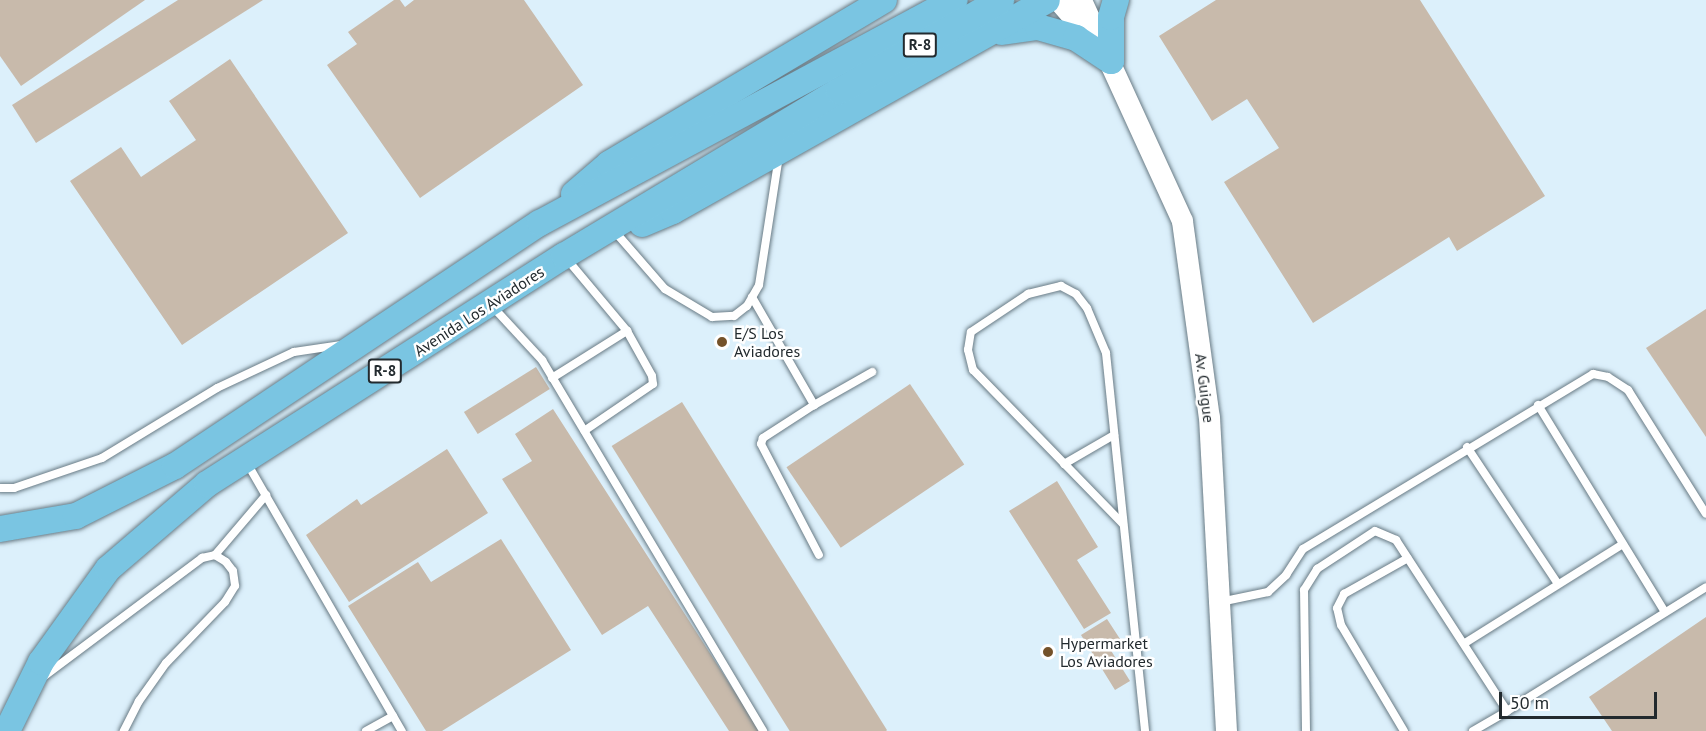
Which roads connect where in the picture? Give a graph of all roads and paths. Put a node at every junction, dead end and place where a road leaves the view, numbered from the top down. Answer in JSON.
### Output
{"nodes":[{"id":1,"x":884,"y":0,"type":"edge"},
{"id":2,"x":955,"y":0,"type":"edge"},
{"id":3,"x":1001,"y":0,"type":"edge"},
{"id":4,"x":1047,"y":0,"type":"edge"},
{"id":5,"x":1058,"y":0,"type":"edge"},
{"id":6,"x":1081,"y":0,"type":"edge"},
{"id":7,"x":1116,"y":0,"type":"edge"},
{"id":8,"x":976,"y":41,"type":"junction"},
{"id":9,"x":1112,"y":61,"type":"junction"},
{"id":10,"x":834,"y":81,"type":"junction"},
{"id":11,"x":780,"y":151,"type":"junction"},
{"id":12,"x":540,"y":223,"type":"junction"},
{"id":13,"x":617,"y":234,"type":"junction"},
{"id":14,"x":564,"y":256,"type":"junction"},
{"id":15,"x":752,"y":297,"type":"junction"},
{"id":16,"x":489,"y":304,"type":"junction"},
{"id":17,"x":627,"y":331,"type":"junction"},
{"id":18,"x":362,"y":342,"type":"junction"},
{"id":19,"x":872,"y":372,"type":"dead end"},
{"id":20,"x":552,"y":378,"type":"junction"},
{"id":21,"x":814,"y":405,"type":"junction"},
{"id":22,"x":1538,"y":405,"type":"junction"},
{"id":23,"x":584,"y":431,"type":"junction"},
{"id":24,"x":1114,"y":435,"type":"junction"},
{"id":25,"x":1467,"y":447,"type":"junction"},
{"id":26,"x":245,"y":460,"type":"junction"},
{"id":27,"x":1064,"y":465,"type":"junction"},
{"id":28,"x":0,"y":488,"type":"edge"},
{"id":29,"x":266,"y":495,"type":"junction"},
{"id":30,"x":1706,"y":514,"type":"edge"},
{"id":31,"x":1123,"y":524,"type":"junction"},
{"id":32,"x":0,"y":529,"type":"edge"},
{"id":33,"x":1623,"y":544,"type":"junction"},
{"id":34,"x":215,"y":555,"type":"junction"},
{"id":35,"x":819,"y":555,"type":"dead end"},
{"id":36,"x":1408,"y":558,"type":"junction"},
{"id":37,"x":1558,"y":584,"type":"junction"},
{"id":38,"x":1706,"y":587,"type":"edge"},
{"id":39,"x":1220,"y":602,"type":"junction"},
{"id":40,"x":1665,"y":612,"type":"junction"},
{"id":41,"x":1465,"y":643,"type":"junction"},
{"id":42,"x":28,"y":688,"type":"junction"},
{"id":43,"x":1507,"y":711,"type":"junction"},
{"id":44,"x":393,"y":716,"type":"junction"},
{"id":45,"x":7,"y":731,"type":"edge"},
{"id":46,"x":124,"y":731,"type":"edge"},
{"id":47,"x":366,"y":731,"type":"edge"},
{"id":48,"x":402,"y":731,"type":"edge"},
{"id":49,"x":763,"y":731,"type":"edge"},
{"id":50,"x":1145,"y":731,"type":"edge"},
{"id":51,"x":1226,"y":731,"type":"edge"},
{"id":52,"x":1306,"y":731,"type":"edge"},
{"id":53,"x":1404,"y":731,"type":"edge"},
{"id":54,"x":1473,"y":731,"type":"edge"}],
"edges":[{"from":1,"to":12,"type":"main road","number":"R-8"},
{"from":2,"to":10,"type":"main road","name":"Avenida Los Aviadores","number":"R-8"},
{"from":3,"to":10,"type":"main road","name":"Avenida Los Aviadores","number":"R-8"},
{"from":4,"to":8,"type":"main road"},
{"from":5,"to":9,"type":"street"},
{"from":6,"to":9,"type":"street"},
{"from":7,"to":9,"type":"main road"},
{"from":8,"to":9,"type":"main road"},
{"from":8,"to":11,"type":"main road"},
{"from":9,"to":39,"type":"street","name":"Av. Guigue"},
{"from":10,"to":12,"type":"main road","name":"Avenida Los Aviadores","number":"R-8"},
{"from":10,"to":14,"type":"main road","name":"Avenida Los Aviadores","number":"R-8"},
{"from":11,"to":13,"type":"main road"},
{"from":11,"to":15,"type":"lane"},
{"from":12,"to":18,"type":"main road","name":"Avenida Los Aviadores","number":"R-8"},
{"from":13,"to":14,"type":"main road"},
{"from":13,"to":15,"type":"lane"},
{"from":14,"to":16,"type":"main road","name":"Avenida Los Aviadores","number":"R-8"},
{"from":14,"to":17,"type":"lane"},
{"from":15,"to":21,"type":"lane"},
{"from":16,"to":20,"type":"lane"},
{"from":16,"to":26,"type":"main road","name":"Avenida Los Aviadores","number":"R-8"},
{"from":17,"to":20,"type":"lane"},
{"from":17,"to":23,"type":"lane"},
{"from":18,"to":28,"type":"lane"},
{"from":18,"to":32,"type":"main road","name":"Avenida Los Aviadores","number":"R-8"},
{"from":19,"to":21,"type":"lane"},
{"from":20,"to":23,"type":"lane"},
{"from":21,"to":35,"type":"lane"},
{"from":22,"to":25,"type":"lane"},
{"from":22,"to":30,"type":"lane"},
{"from":22,"to":33,"type":"lane"},
{"from":23,"to":49,"type":"lane"},
{"from":24,"to":27,"type":"lane"},
{"from":24,"to":27,"type":"lane"},
{"from":24,"to":31,"type":"lane"},
{"from":25,"to":37,"type":"lane"},
{"from":25,"to":39,"type":"lane"},
{"from":26,"to":29,"type":"lane"},
{"from":26,"to":42,"type":"main road","name":"Avenida Los Aviadores","number":"R-8"},
{"from":27,"to":31,"type":"lane"},
{"from":29,"to":34,"type":"lane"},
{"from":29,"to":44,"type":"lane"},
{"from":31,"to":50,"type":"lane"},
{"from":33,"to":37,"type":"lane"},
{"from":33,"to":40,"type":"lane"},
{"from":34,"to":42,"type":"lane"},
{"from":34,"to":46,"type":"lane"},
{"from":36,"to":41,"type":"lane"},
{"from":36,"to":52,"type":"lane"},
{"from":36,"to":53,"type":"lane"},
{"from":37,"to":41,"type":"lane"},
{"from":38,"to":40,"type":"lane"},
{"from":39,"to":51,"type":"street","name":"Av. Guigue"},
{"from":40,"to":43,"type":"lane"},
{"from":41,"to":43,"type":"lane"},
{"from":42,"to":45,"type":"main road","name":"Avenida Los Aviadores","number":"R-8"},
{"from":43,"to":54,"type":"lane"},
{"from":44,"to":47,"type":"lane"},
{"from":44,"to":48,"type":"lane"}]}
